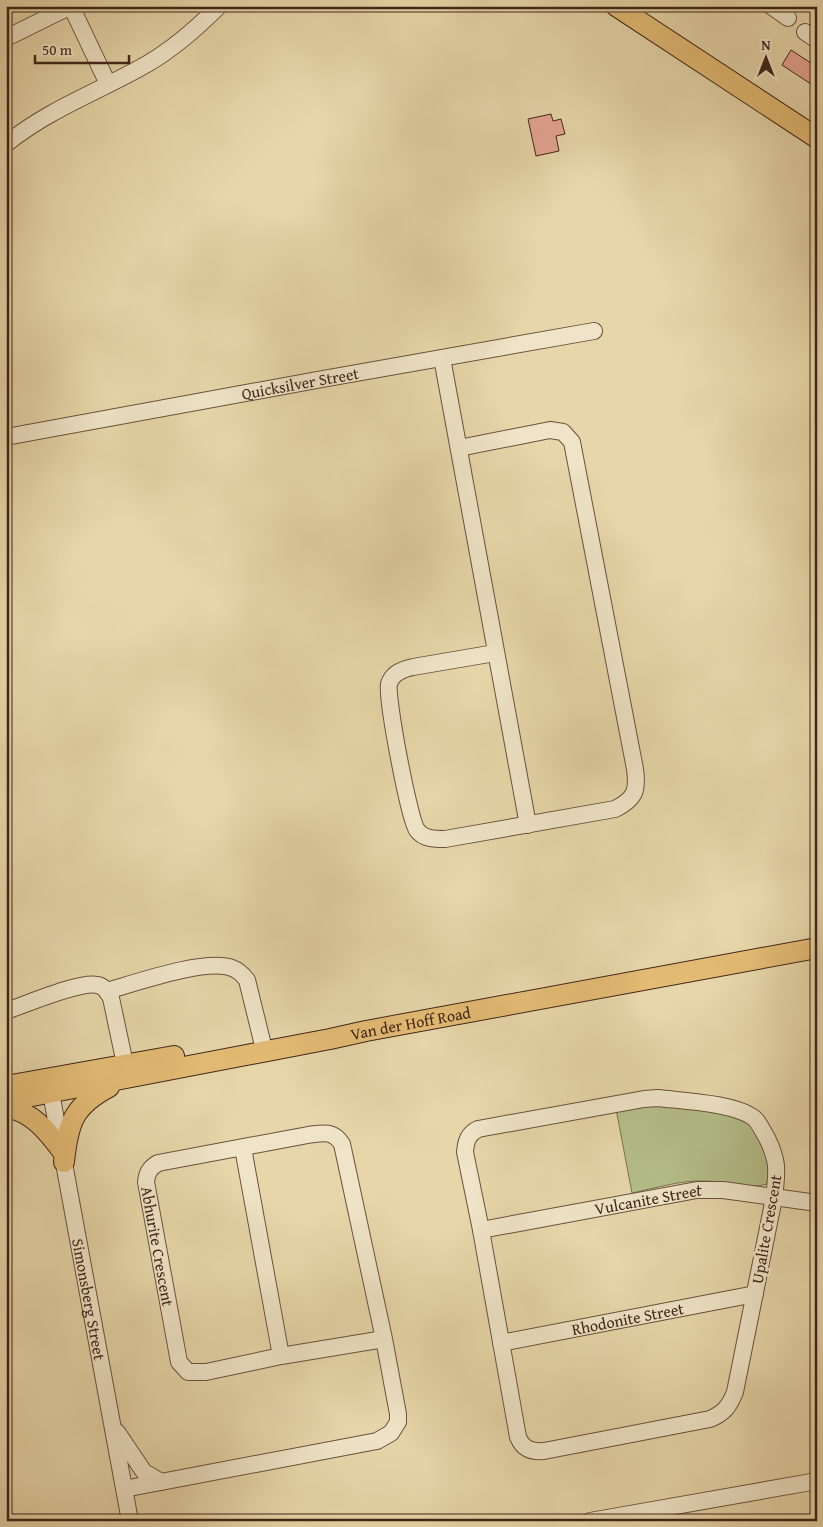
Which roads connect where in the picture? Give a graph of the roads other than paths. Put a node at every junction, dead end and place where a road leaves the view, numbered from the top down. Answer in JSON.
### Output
{"nodes":[{"id":1,"x":71,"y":6,"type":"edge"},
{"id":2,"x":219,"y":6,"type":"edge"},
{"id":3,"x":616,"y":6,"type":"edge"},
{"id":4,"x":770,"y":6,"type":"edge"},
{"id":5,"x":208,"y":13,"type":"edge"},
{"id":6,"x":788,"y":18,"type":"dead end"},
{"id":7,"x":6,"y":38,"type":"edge"},
{"id":8,"x":108,"y":84,"type":"junction"},
{"id":9,"x":817,"y":138,"type":"edge"},
{"id":10,"x":6,"y":144,"type":"edge"},
{"id":11,"x":594,"y":331,"type":"dead end"},
{"id":12,"x":442,"y":358,"type":"junction"},
{"id":13,"x":6,"y":437,"type":"edge"},
{"id":14,"x":460,"y":448,"type":"junction"},
{"id":15,"x":495,"y":653,"type":"junction"},
{"id":16,"x":528,"y":825,"type":"junction"},
{"id":17,"x":817,"y":938,"type":"edge"},
{"id":18,"x":817,"y":948,"type":"edge"},
{"id":19,"x":107,"y":991,"type":"junction"},
{"id":20,"x":6,"y":1011,"type":"edge"},
{"id":21,"x":262,"y":1041,"type":"junction"},
{"id":22,"x":124,"y":1072,"type":"junction"},
{"id":23,"x":49,"y":1085,"type":"junction"},
{"id":24,"x":6,"y":1086,"type":"edge"},
{"id":25,"x":6,"y":1101,"type":"edge"},
{"id":26,"x":6,"y":1106,"type":"edge"},
{"id":27,"x":243,"y":1148,"type":"junction"},
{"id":28,"x":64,"y":1157,"type":"junction"},
{"id":29,"x":774,"y":1198,"type":"junction"},
{"id":30,"x":817,"y":1203,"type":"edge"},
{"id":31,"x":481,"y":1230,"type":"junction"},
{"id":32,"x":754,"y":1294,"type":"junction"},
{"id":33,"x":384,"y":1339,"type":"junction"},
{"id":34,"x":501,"y":1343,"type":"junction"},
{"id":35,"x":281,"y":1356,"type":"junction"},
{"id":36,"x":111,"y":1418,"type":"junction"},
{"id":37,"x":817,"y":1481,"type":"edge"},
{"id":38,"x":161,"y":1482,"type":"junction"},
{"id":39,"x":124,"y":1489,"type":"junction"},
{"id":40,"x":130,"y":1521,"type":"edge"},
{"id":41,"x":590,"y":1521,"type":"edge"}],
"edges":[{"from":1,"to":7,"type":"street"},
{"from":1,"to":8,"type":"street"},
{"from":2,"to":5,"type":"street"},
{"from":3,"to":9,"type":"main road"},
{"from":4,"to":6,"type":"street"},
{"from":5,"to":8,"type":"street"},
{"from":8,"to":10,"type":"street"},
{"from":11,"to":12,"type":"street","name":"Quicksilver Street"},
{"from":12,"to":13,"type":"street","name":"Quicksilver Street"},
{"from":12,"to":14,"type":"street"},
{"from":14,"to":15,"type":"street"},
{"from":14,"to":16,"type":"street"},
{"from":15,"to":16,"type":"street"},
{"from":15,"to":16,"type":"street"},
{"from":17,"to":21,"type":"main road","name":"Van der Hoff Road"},
{"from":18,"to":22,"type":"main road","name":"Van der Hoff Road"},
{"from":19,"to":20,"type":"street"},
{"from":19,"to":21,"type":"street"},
{"from":19,"to":22,"type":"street"},
{"from":21,"to":22,"type":"main road","name":"Van der Hoff Road"},
{"from":22,"to":23,"type":"main road","name":"Van der Hoff Road"},
{"from":22,"to":28,"type":"main road"},
{"from":23,"to":24,"type":"main road","name":"Van der Hoff Road"},
{"from":23,"to":25,"type":"main road","name":"Van der Hoff Road"},
{"from":23,"to":28,"type":"street","name":"Simonsberg Street"},
{"from":26,"to":28,"type":"main road"},
{"from":27,"to":33,"type":"street","name":"Abhurite Crescent"},
{"from":27,"to":35,"type":"street"},
{"from":27,"to":35,"type":"street","name":"Abhurite Crescent"},
{"from":28,"to":36,"type":"street","name":"Simonsberg Street"},
{"from":29,"to":30,"type":"street","name":"Vulcanite Street"},
{"from":29,"to":31,"type":"street","name":"Vulcanite Street"},
{"from":29,"to":31,"type":"street","name":"Upalite Crescent"},
{"from":29,"to":32,"type":"street","name":"Upalite Crescent"},
{"from":31,"to":34,"type":"street","name":"Upalite Crescent"},
{"from":32,"to":34,"type":"street","name":"Rhodonite Street"},
{"from":32,"to":34,"type":"street","name":"Upalite Crescent"},
{"from":33,"to":35,"type":"street","name":"Abhurite Crescent"},
{"from":33,"to":38,"type":"street","name":"Abhurite Crescent"},
{"from":36,"to":38,"type":"street"},
{"from":36,"to":39,"type":"street","name":"Simonsberg Street"},
{"from":37,"to":41,"type":"street"},
{"from":38,"to":39,"type":"street","name":"Abhurite Crescent"},
{"from":39,"to":40,"type":"street","name":"Simonsberg Street"}]}
